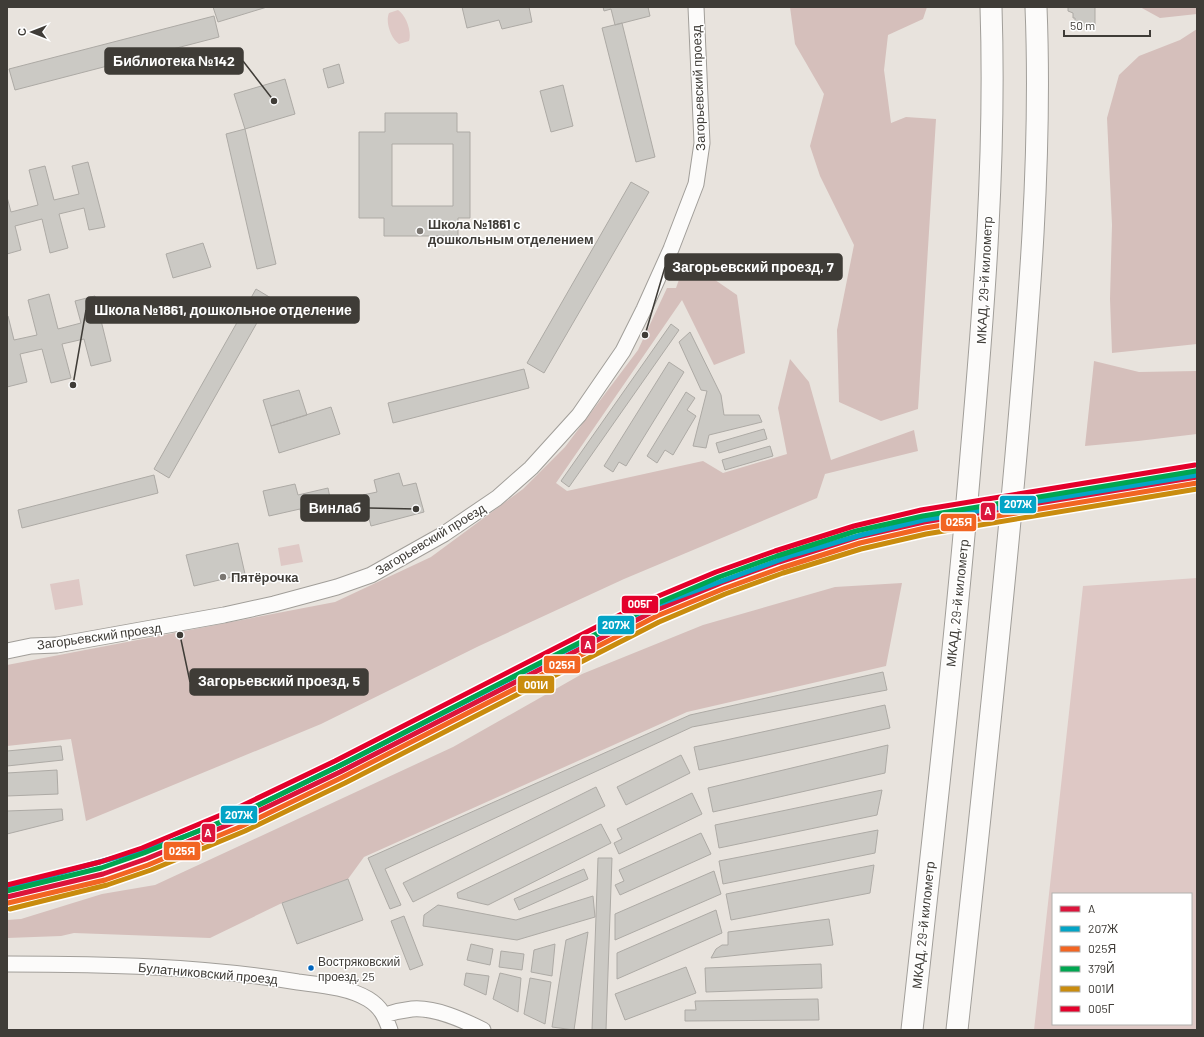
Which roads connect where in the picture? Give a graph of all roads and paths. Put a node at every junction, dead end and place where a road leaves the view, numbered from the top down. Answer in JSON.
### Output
{"nodes":[{"id":1,"x":696,"y":7,"type":"edge"},
{"id":2,"x":991,"y":7,"type":"edge"},
{"id":3,"x":1036,"y":7,"type":"edge"},
{"id":4,"x":7,"y":651,"type":"edge"},
{"id":5,"x":7,"y":964,"type":"edge"},
{"id":6,"x":385,"y":1015,"type":"junction"},
{"id":7,"x":390,"y":1030,"type":"edge"},
{"id":8,"x":483,"y":1030,"type":"edge"},
{"id":9,"x":912,"y":1030,"type":"edge"},
{"id":10,"x":957,"y":1030,"type":"edge"}],
"edges":[{"from":1,"to":4,"type":"street","name":"Загорьевский проезд"},
{"from":2,"to":9,"type":"highway","name":"МКАД, 29-й километр"},
{"from":3,"to":10,"type":"highway"},
{"from":5,"to":6,"type":"street","name":"Булатниковский проезд"},
{"from":6,"to":7,"type":"street","name":"Булатниковский проезд"},
{"from":6,"to":8,"type":"street"}]}
